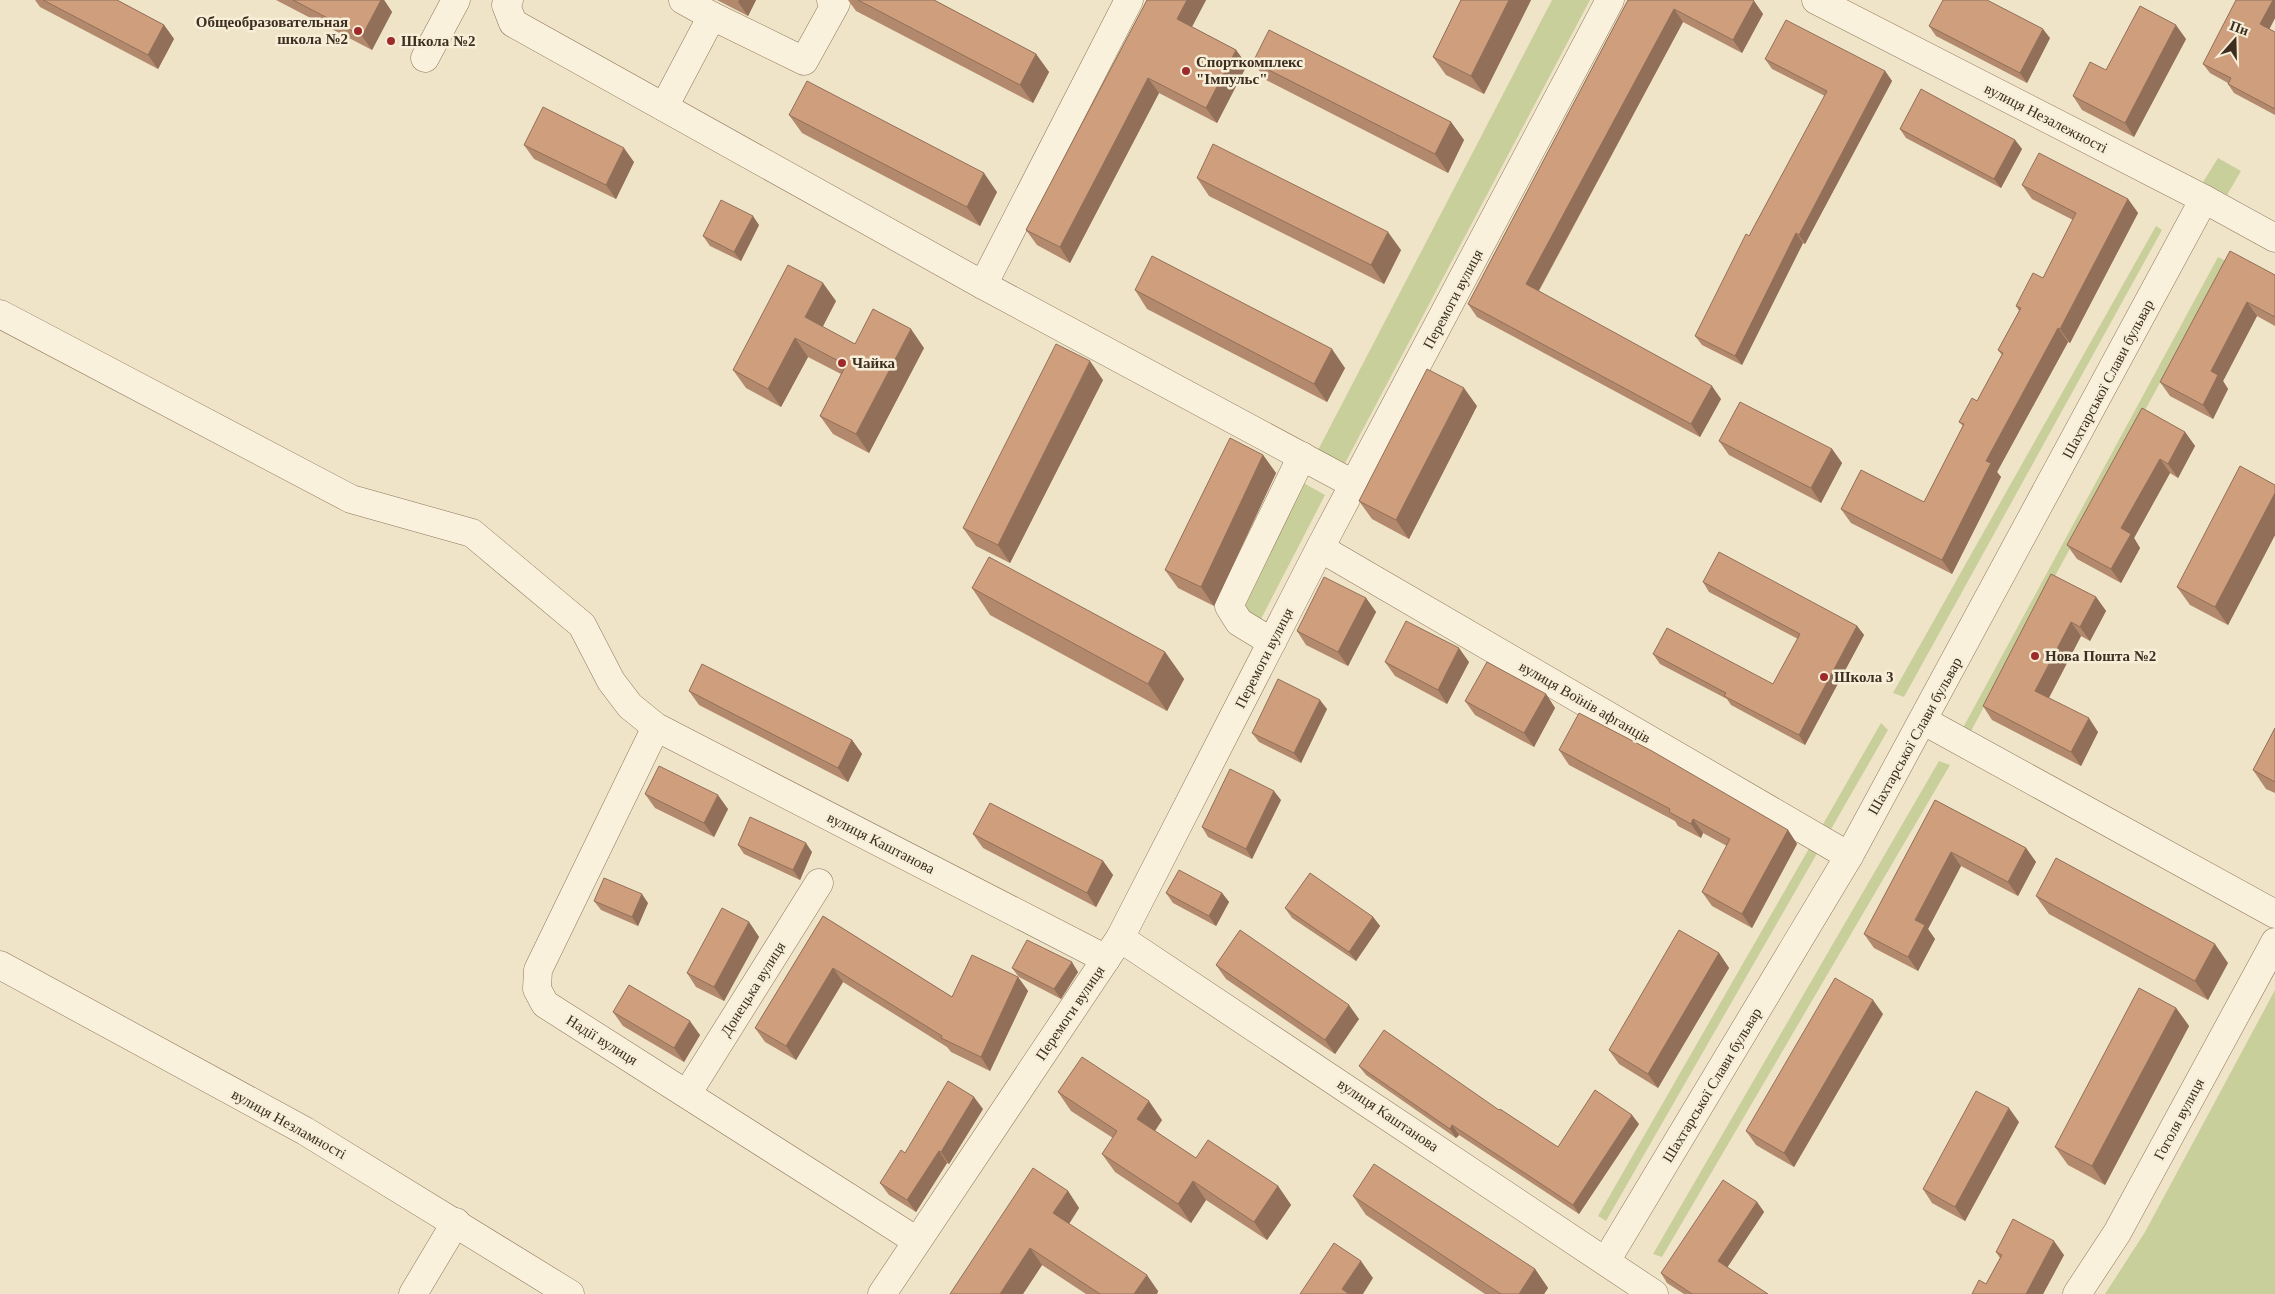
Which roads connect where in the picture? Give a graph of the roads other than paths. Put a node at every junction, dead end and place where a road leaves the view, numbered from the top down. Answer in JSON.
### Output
{"nodes":[{"id":1,"x":456,"y":0,"type":"edge"},
{"id":2,"x":509,"y":0,"type":"edge"},
{"id":3,"x":683,"y":0,"type":"edge"},
{"id":4,"x":830,"y":0,"type":"edge"},
{"id":5,"x":1129,"y":0,"type":"edge"},
{"id":6,"x":1610,"y":0,"type":"edge"},
{"id":7,"x":1816,"y":0,"type":"edge"},
{"id":8,"x":712,"y":16,"type":"junction"},
{"id":9,"x":425,"y":58,"type":"dead end"},
{"id":10,"x":664,"y":107,"type":"junction"},
{"id":11,"x":2204,"y":199,"type":"junction"},
{"id":12,"x":2275,"y":238,"type":"edge"},
{"id":13,"x":984,"y":285,"type":"junction"},
{"id":14,"x":0,"y":314,"type":"edge"},
{"id":15,"x":1302,"y":456,"type":"junction"},
{"id":16,"x":1355,"y":485,"type":"junction"},
{"id":17,"x":1320,"y":548,"type":"junction"},
{"id":18,"x":1272,"y":642,"type":"junction"},
{"id":19,"x":1924,"y":721,"type":"junction"},
{"id":20,"x":656,"y":727,"type":"junction"},
{"id":21,"x":1849,"y":856,"type":"junction"},
{"id":22,"x":819,"y":882,"type":"dead end"},
{"id":23,"x":2275,"y":914,"type":"edge"},
{"id":24,"x":2275,"y":942,"type":"edge"},
{"id":25,"x":1113,"y":948,"type":"junction"},
{"id":26,"x":0,"y":965,"type":"edge"},
{"id":27,"x":687,"y":1094,"type":"junction"},
{"id":28,"x":456,"y":1222,"type":"junction"},
{"id":29,"x":917,"y":1241,"type":"junction"},
{"id":30,"x":1606,"y":1261,"type":"junction"},
{"id":31,"x":1625,"y":1286,"type":"edge"},
{"id":32,"x":413,"y":1294,"type":"edge"},
{"id":33,"x":570,"y":1294,"type":"edge"},
{"id":34,"x":882,"y":1294,"type":"edge"},
{"id":35,"x":1654,"y":1294,"type":"edge"},
{"id":36,"x":2077,"y":1294,"type":"edge"}],
"edges":[{"from":1,"to":9,"type":"street"},
{"from":2,"to":10,"type":"street"},
{"from":3,"to":8,"type":"street"},
{"from":4,"to":8,"type":"street"},
{"from":5,"to":13,"type":"street"},
{"from":6,"to":16,"type":"street","name":"Перемоги вулиця"},
{"from":7,"to":11,"type":"street","name":"вулиця Незалежності"},
{"from":8,"to":10,"type":"street"},
{"from":10,"to":13,"type":"street"},
{"from":11,"to":12,"type":"street","name":"вулиця Незалежності"},
{"from":11,"to":19,"type":"street","name":"Шахтарської Слави бульвар"},
{"from":13,"to":15,"type":"street"},
{"from":14,"to":20,"type":"street","name":"вулиця Каштанова"},
{"from":15,"to":16,"type":"street"},
{"from":15,"to":18,"type":"street"},
{"from":16,"to":17,"type":"street","name":"Перемоги вулиця"},
{"from":17,"to":18,"type":"street","name":"Перемоги вулиця"},
{"from":17,"to":21,"type":"street","name":"вулиця Воїнів афганців"},
{"from":18,"to":25,"type":"street","name":"Перемоги вулиця"},
{"from":19,"to":21,"type":"street","name":"Шахтарської Слави бульвар"},
{"from":19,"to":23,"type":"street"},
{"from":20,"to":25,"type":"street","name":"вулиця Каштанова"},
{"from":20,"to":27,"type":"street","name":"Надії вулиця"},
{"from":21,"to":30,"type":"street","name":"Шахтарської Слави бульвар"},
{"from":22,"to":27,"type":"street","name":"Донецька вулиця"},
{"from":24,"to":36,"type":"street","name":"Гоголя вулиця"},
{"from":25,"to":29,"type":"street","name":"Перемоги вулиця"},
{"from":25,"to":30,"type":"street","name":"вулиця Каштанова"},
{"from":26,"to":28,"type":"street","name":"вулиця Незламності"},
{"from":27,"to":29,"type":"street","name":"Надії вулиця"},
{"from":28,"to":32,"type":"street"},
{"from":28,"to":33,"type":"street","name":"вулиця Незламності"},
{"from":29,"to":34,"type":"street","name":"Перемоги вулиця"},
{"from":30,"to":31,"type":"street","name":"вулиця Каштанова"},
{"from":31,"to":35,"type":"street","name":"вулиця Каштанова"}]}
